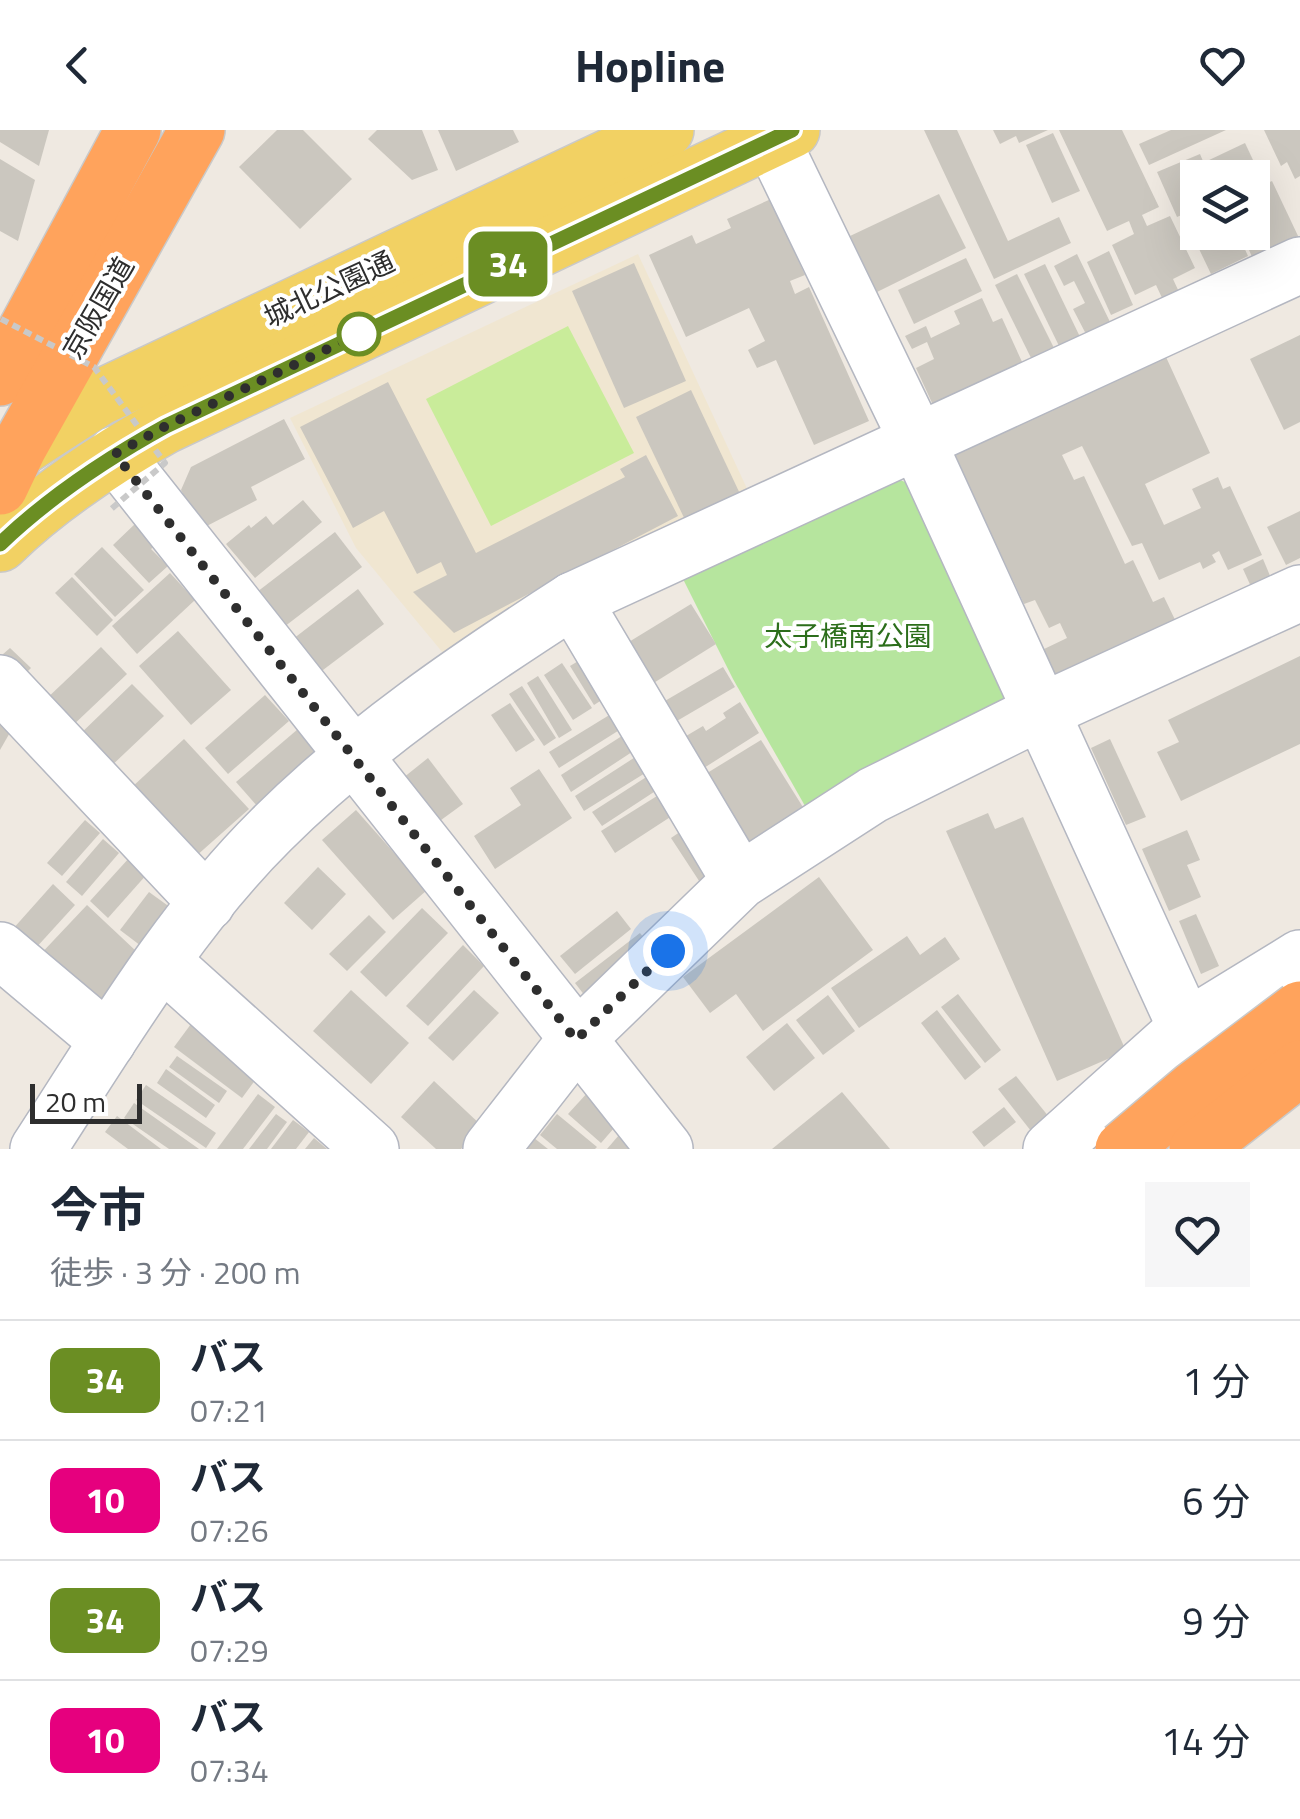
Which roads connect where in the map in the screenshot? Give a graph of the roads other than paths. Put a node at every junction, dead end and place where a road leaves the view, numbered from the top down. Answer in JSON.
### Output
{"nodes":[{"id":1,"x":133,"y":130,"type":"edge"},
{"id":2,"x":198,"y":130,"type":"edge"},
{"id":3,"x":666,"y":130,"type":"edge"},
{"id":4,"x":777,"y":133,"type":"edge"},
{"id":5,"x":1300,"y":264,"type":"edge"},
{"id":6,"x":0,"y":378,"type":"edge"},
{"id":7,"x":918,"y":442,"type":"junction"},
{"id":8,"x":115,"y":454,"type":"junction"},
{"id":9,"x":6,"y":466,"type":"edge"},
{"id":10,"x":0,"y":544,"type":"edge"},
{"id":11,"x":1300,"y":593,"type":"edge"},
{"id":12,"x":573,"y":600,"type":"junction"},
{"id":13,"x":0,"y":683,"type":"edge"},
{"id":14,"x":1040,"y":712,"type":"junction"},
{"id":15,"x":353,"y":757,"type":"junction"},
{"id":16,"x":740,"y":881,"type":"junction"},
{"id":17,"x":207,"y":903,"type":"junction"},
{"id":18,"x":0,"y":950,"type":"edge"},
{"id":19,"x":1300,"y":958,"type":"edge"},
{"id":20,"x":163,"y":962,"type":"junction"},
{"id":21,"x":1300,"y":1010,"type":"edge"},
{"id":22,"x":1186,"y":1028,"type":"junction"},
{"id":23,"x":576,"y":1040,"type":"junction"},
{"id":24,"x":108,"y":1041,"type":"junction"},
{"id":25,"x":1300,"y":1068,"type":"edge"},
{"id":26,"x":1300,"y":1100,"type":"edge"},
{"id":27,"x":1224,"y":1148,"type":"edge"},
{"id":28,"x":38,"y":1149,"type":"edge"},
{"id":29,"x":371,"y":1149,"type":"edge"},
{"id":30,"x":490,"y":1149,"type":"edge"},
{"id":31,"x":664,"y":1149,"type":"edge"},
{"id":32,"x":1051,"y":1149,"type":"edge"},
{"id":33,"x":1123,"y":1149,"type":"edge"}],
"edges":[{"from":1,"to":6,"type":"highway","name":"京阪国道"},
{"from":2,"to":9,"type":"highway","name":"京阪国道"},
{"from":3,"to":9,"type":"main road","name":"城北公園通"},
{"from":4,"to":7,"type":"street"},
{"from":4,"to":8,"type":"main road","name":"城北公園通"},
{"from":5,"to":7,"type":"street"},
{"from":7,"to":12,"type":"street"},
{"from":7,"to":14,"type":"street"},
{"from":8,"to":10,"type":"main road","name":"城北公園通"},
{"from":8,"to":15,"type":"street"},
{"from":11,"to":14,"type":"street"},
{"from":12,"to":15,"type":"street"},
{"from":12,"to":16,"type":"street"},
{"from":13,"to":17,"type":"street"},
{"from":14,"to":16,"type":"street"},
{"from":14,"to":22,"type":"street"},
{"from":15,"to":17,"type":"street"},
{"from":15,"to":23,"type":"street"},
{"from":16,"to":23,"type":"street"},
{"from":17,"to":20,"type":"street"},
{"from":18,"to":24,"type":"street"},
{"from":19,"to":22,"type":"street"},
{"from":20,"to":24,"type":"street"},
{"from":20,"to":29,"type":"street"},
{"from":21,"to":33,"type":"highway","bridge":true},
{"from":22,"to":27,"type":"street"},
{"from":22,"to":32,"type":"street"},
{"from":23,"to":30,"type":"street"},
{"from":23,"to":31,"type":"street"},
{"from":24,"to":28,"type":"street"},
{"from":25,"to":27,"type":"highway","bridge":true},
{"from":26,"to":27,"type":"street"}]}
